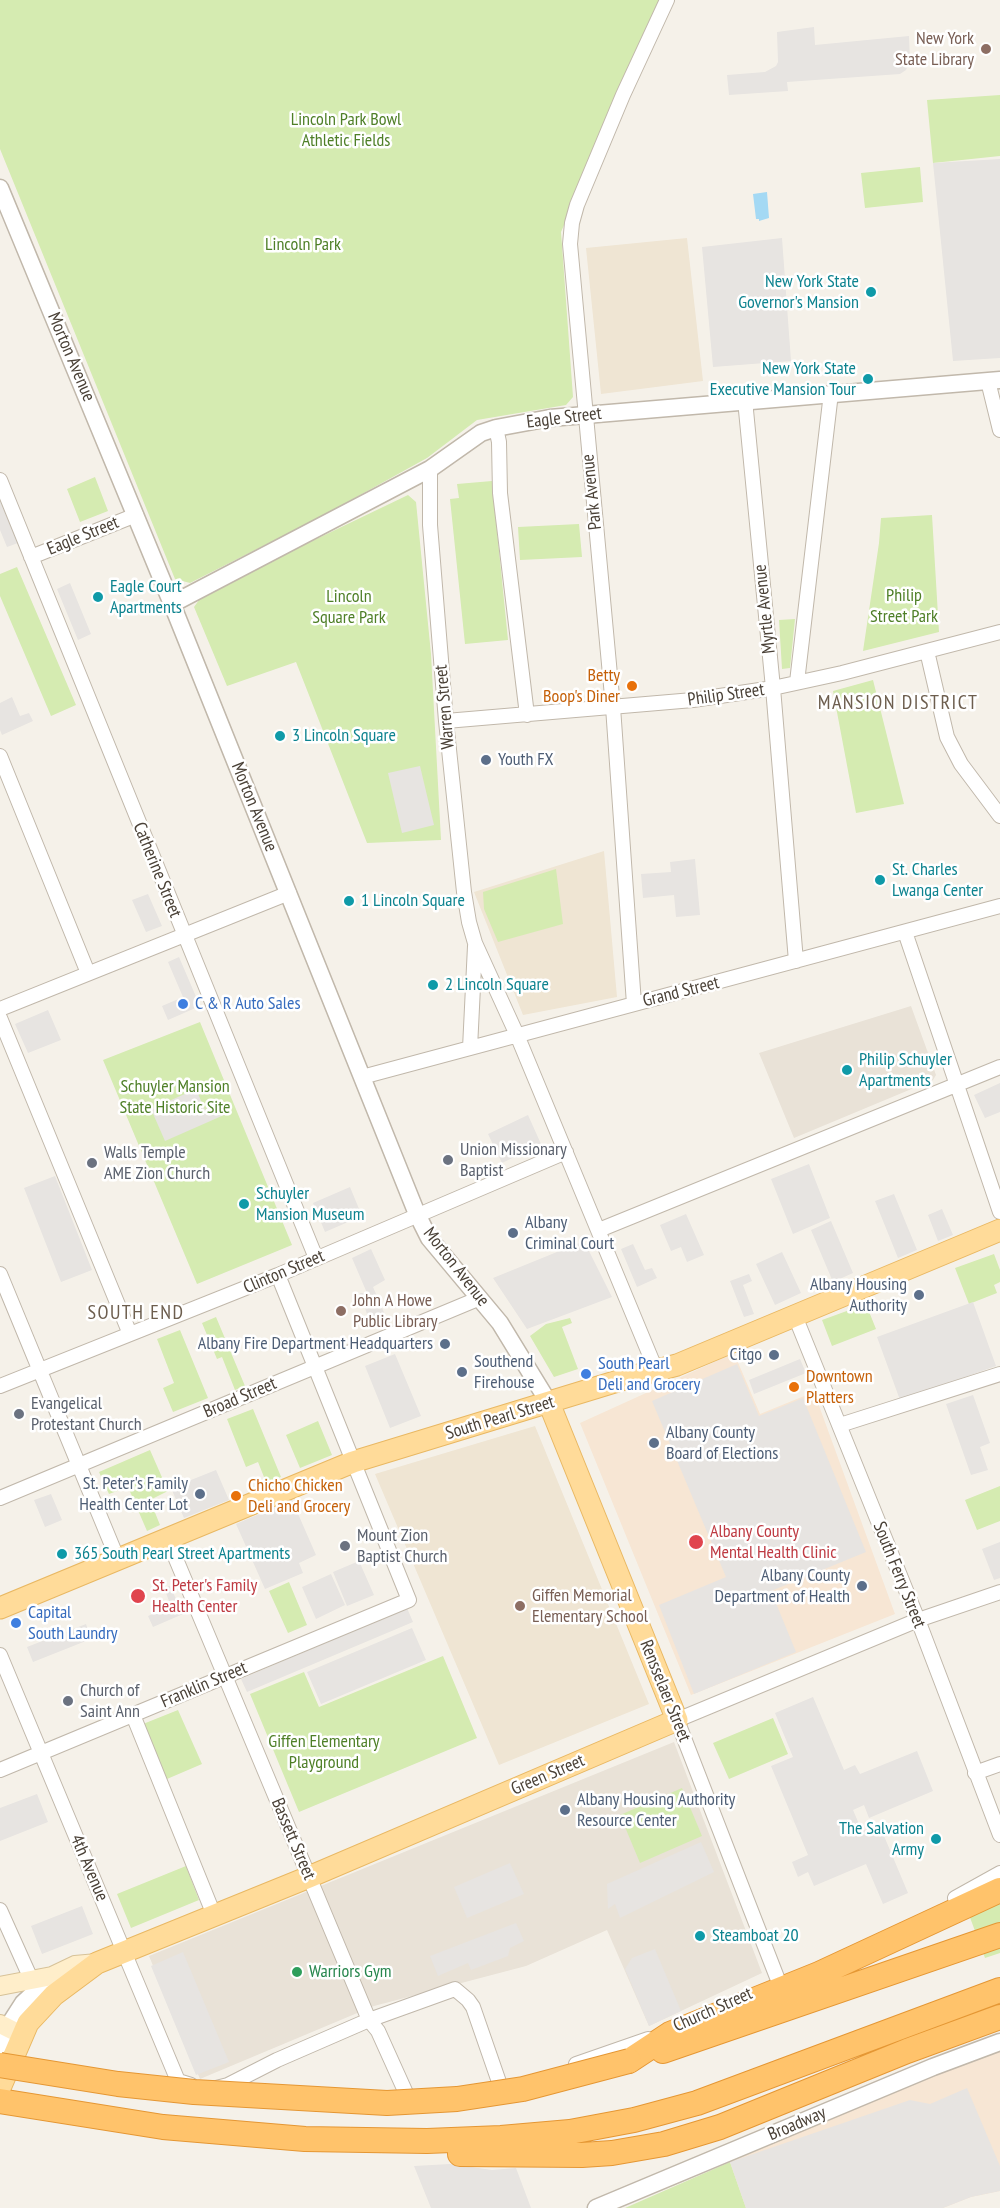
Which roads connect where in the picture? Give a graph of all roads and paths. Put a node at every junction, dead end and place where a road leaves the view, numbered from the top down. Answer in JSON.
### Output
{"nodes":[{"id":1,"x":666,"y":0,"type":"edge"},
{"id":2,"x":0,"y":188,"type":"edge"},
{"id":3,"x":994,"y":380,"type":"edge"},
{"id":4,"x":831,"y":393,"type":"junction"},
{"id":5,"x":745,"y":400,"type":"junction"},
{"id":6,"x":585,"y":414,"type":"junction"},
{"id":7,"x":496,"y":428,"type":"junction"},
{"id":8,"x":1000,"y":430,"type":"edge"},
{"id":9,"x":430,"y":469,"type":"junction"},
{"id":10,"x":0,"y":480,"type":"edge"},
{"id":11,"x":135,"y":515,"type":"junction"},
{"id":12,"x":32,"y":557,"type":"junction"},
{"id":13,"x":172,"y":604,"type":"junction"},
{"id":14,"x":1000,"y":632,"type":"edge"},
{"id":15,"x":927,"y":651,"type":"junction"},
{"id":16,"x":797,"y":682,"type":"junction"},
{"id":17,"x":773,"y":688,"type":"junction"},
{"id":18,"x":613,"y":707,"type":"junction"},
{"id":19,"x":527,"y":715,"type":"junction"},
{"id":20,"x":446,"y":721,"type":"junction"},
{"id":21,"x":0,"y":756,"type":"edge"},
{"id":22,"x":1000,"y":816,"type":"edge"},
{"id":23,"x":289,"y":893,"type":"junction"},
{"id":24,"x":1000,"y":906,"type":"edge"},
{"id":25,"x":905,"y":932,"type":"junction"},
{"id":26,"x":183,"y":934,"type":"junction"},
{"id":27,"x":475,"y":943,"type":"junction"},
{"id":28,"x":796,"y":961,"type":"junction"},
{"id":29,"x":88,"y":973,"type":"junction"},
{"id":30,"x":634,"y":1004,"type":"junction"},
{"id":31,"x":0,"y":1009,"type":"edge"},
{"id":32,"x":0,"y":1018,"type":"edge"},
{"id":33,"x":517,"y":1035,"type":"junction"},
{"id":34,"x":470,"y":1048,"type":"junction"},
{"id":35,"x":1000,"y":1067,"type":"edge"},
{"id":36,"x":362,"y":1077,"type":"junction"},
{"id":37,"x":957,"y":1085,"type":"junction"},
{"id":38,"x":566,"y":1152,"type":"junction"},
{"id":39,"x":1000,"y":1212,"type":"edge"},
{"id":40,"x":417,"y":1214,"type":"junction"},
{"id":41,"x":599,"y":1230,"type":"junction"},
{"id":42,"x":1000,"y":1230,"type":"edge"},
{"id":43,"x":316,"y":1258,"type":"junction"},
{"id":44,"x":0,"y":1274,"type":"edge"},
{"id":45,"x":278,"y":1275,"type":"junction"},
{"id":46,"x":480,"y":1298,"type":"junction"},
{"id":47,"x":795,"y":1316,"type":"junction"},
{"id":48,"x":130,"y":1334,"type":"junction"},
{"id":49,"x":315,"y":1366,"type":"junction"},
{"id":50,"x":41,"y":1369,"type":"junction"},
{"id":51,"x":656,"y":1370,"type":"junction"},
{"id":52,"x":1000,"y":1374,"type":"edge"},
{"id":53,"x":0,"y":1386,"type":"edge"},
{"id":54,"x":549,"y":1403,"type":"junction"},
{"id":55,"x":840,"y":1425,"type":"junction"},
{"id":56,"x":353,"y":1462,"type":"junction"},
{"id":57,"x":80,"y":1464,"type":"junction"},
{"id":58,"x":0,"y":1498,"type":"edge"},
{"id":59,"x":168,"y":1540,"type":"junction"},
{"id":60,"x":118,"y":1560,"type":"junction"},
{"id":61,"x":1000,"y":1592,"type":"edge"},
{"id":62,"x":0,"y":1608,"type":"edge"},
{"id":63,"x":918,"y":1620,"type":"junction"},
{"id":64,"x":0,"y":1655,"type":"edge"},
{"id":65,"x":225,"y":1676,"type":"junction"},
{"id":66,"x":133,"y":1715,"type":"junction"},
{"id":67,"x":677,"y":1720,"type":"junction"},
{"id":68,"x":41,"y":1752,"type":"junction"},
{"id":69,"x":1000,"y":1764,"type":"edge"},
{"id":70,"x":0,"y":1770,"type":"edge"},
{"id":71,"x":975,"y":1773,"type":"junction"},
{"id":72,"x":1000,"y":1835,"type":"edge"},
{"id":73,"x":309,"y":1877,"type":"junction"},
{"id":74,"x":998,"y":1886,"type":"edge"},
{"id":75,"x":0,"y":1910,"type":"edge"},
{"id":76,"x":214,"y":1915,"type":"junction"},
{"id":77,"x":1000,"y":1935,"type":"edge"},
{"id":78,"x":124,"y":1952,"type":"junction"},
{"id":79,"x":31,"y":1979,"type":"junction"},
{"id":80,"x":778,"y":1980,"type":"junction"},
{"id":81,"x":53,"y":1985,"type":"junction"},
{"id":82,"x":0,"y":1986,"type":"edge"},
{"id":83,"x":1000,"y":1990,"type":"edge"},
{"id":84,"x":1000,"y":2002,"type":"edge"},
{"id":85,"x":1000,"y":2018,"type":"edge"},
{"id":86,"x":369,"y":2020,"type":"junction"},
{"id":87,"x":1000,"y":2027,"type":"edge"},
{"id":88,"x":7,"y":2033,"type":"edge"},
{"id":89,"x":866,"y":2042,"type":"junction"},
{"id":90,"x":1000,"y":2042,"type":"edge"},
{"id":91,"x":907,"y":2051,"type":"junction"},
{"id":92,"x":629,"y":2061,"type":"junction"},
{"id":93,"x":0,"y":2065,"type":"edge"},
{"id":94,"x":499,"y":2082,"type":"junction"},
{"id":95,"x":0,"y":2088,"type":"edge"},
{"id":96,"x":0,"y":2101,"type":"edge"},
{"id":97,"x":410,"y":2102,"type":"joint"},
{"id":98,"x":356,"y":2141,"type":"junction"},
{"id":99,"x":596,"y":2208,"type":"edge"}],
"edges":[{"from":1,"to":6,"type":"street","name":"Park Avenue"},
{"from":2,"to":11,"type":"street","name":"Morton Avenue"},
{"from":3,"to":4,"type":"street","name":"Eagle Street"},
{"from":3,"to":8,"type":"street"},
{"from":4,"to":5,"type":"street","name":"Eagle Street"},
{"from":4,"to":16,"type":"street"},
{"from":5,"to":6,"type":"street","name":"Eagle Street"},
{"from":5,"to":17,"type":"street","name":"Myrtle Avenue"},
{"from":6,"to":7,"type":"street","name":"Eagle Street"},
{"from":6,"to":18,"type":"street","name":"Park Avenue"},
{"from":7,"to":9,"type":"street","name":"Eagle Street"},
{"from":7,"to":19,"type":"street"},
{"from":9,"to":13,"type":"street","name":"Eagle Street"},
{"from":9,"to":20,"type":"street","name":"Warren Street"},
{"from":10,"to":12,"type":"street","name":"Catherine Street"},
{"from":11,"to":12,"type":"street","name":"Eagle Street"},
{"from":11,"to":13,"type":"street","name":"Morton Avenue"},
{"from":12,"to":26,"type":"street","name":"Catherine Street"},
{"from":13,"to":23,"type":"street","name":"Morton Avenue"},
{"from":14,"to":15,"type":"street","name":"Philip Street"},
{"from":15,"to":16,"type":"street","name":"Philip Street"},
{"from":15,"to":22,"type":"street"},
{"from":16,"to":17,"type":"street","name":"Philip Street"},
{"from":17,"to":18,"type":"street","name":"Philip Street"},
{"from":17,"to":28,"type":"street","name":"Myrtle Avenue"},
{"from":18,"to":19,"type":"street","name":"Philip Street"},
{"from":18,"to":30,"type":"street","name":"Park Avenue"},
{"from":19,"to":20,"type":"street","name":"Philip Street"},
{"from":20,"to":27,"type":"street","name":"Warren Street"},
{"from":21,"to":29,"type":"street"},
{"from":23,"to":26,"type":"street"},
{"from":23,"to":36,"type":"street","name":"Morton Avenue"},
{"from":24,"to":25,"type":"street","name":"Grand Street"},
{"from":25,"to":28,"type":"street","name":"Grand Street"},
{"from":25,"to":37,"type":"street"},
{"from":26,"to":29,"type":"street"},
{"from":26,"to":43,"type":"street","name":"Catherine Street"},
{"from":27,"to":33,"type":"street","name":"Warren Street"},
{"from":27,"to":34,"type":"street","name":"Warren Street"},
{"from":28,"to":30,"type":"street","name":"Grand Street"},
{"from":29,"to":31,"type":"street"},
{"from":30,"to":33,"type":"street","name":"Grand Street"},
{"from":32,"to":48,"type":"street"},
{"from":33,"to":34,"type":"street","name":"Grand Street"},
{"from":33,"to":38,"type":"street","name":"Warren Street"},
{"from":34,"to":36,"type":"street","name":"Grand Street"},
{"from":35,"to":37,"type":"street"},
{"from":36,"to":40,"type":"street","name":"Morton Avenue"},
{"from":37,"to":39,"type":"street"},
{"from":37,"to":41,"type":"street"},
{"from":38,"to":40,"type":"street","name":"Clinton Street"},
{"from":38,"to":41,"type":"street","name":"Warren Street"},
{"from":40,"to":43,"type":"street","name":"Clinton Street"},
{"from":40,"to":46,"type":"street","name":"Morton Avenue"},
{"from":41,"to":51,"type":"street","name":"Warren Street"},
{"from":42,"to":47,"type":"main road","name":"South Pearl Street"},
{"from":43,"to":45,"type":"street","name":"Clinton Street"},
{"from":44,"to":50,"type":"street"},
{"from":45,"to":48,"type":"street","name":"Clinton Street"},
{"from":45,"to":49,"type":"street"},
{"from":46,"to":49,"type":"street","name":"Broad Street"},
{"from":46,"to":54,"type":"street","name":"Morton Avenue"},
{"from":47,"to":51,"type":"main road","name":"South Pearl Street"},
{"from":47,"to":55,"type":"street","name":"South Ferry Street"},
{"from":48,"to":50,"type":"street","name":"Clinton Street"},
{"from":49,"to":56,"type":"street"},
{"from":49,"to":57,"type":"street","name":"Broad Street"},
{"from":50,"to":53,"type":"street","name":"Clinton Street"},
{"from":50,"to":57,"type":"street"},
{"from":51,"to":54,"type":"main road","name":"South Pearl Street"},
{"from":52,"to":55,"type":"street"},
{"from":54,"to":56,"type":"main road","name":"South Pearl Street"},
{"from":54,"to":67,"type":"main road","name":"Rensselaer Street"},
{"from":55,"to":63,"type":"street","name":"South Ferry Street"},
{"from":56,"to":59,"type":"main road","name":"South Pearl Street"},
{"from":56,"to":65,"type":"street","name":"Franklin Street"},
{"from":57,"to":58,"type":"street","name":"Broad Street"},
{"from":57,"to":60,"type":"street"},
{"from":59,"to":60,"type":"main road","name":"South Pearl Street"},
{"from":59,"to":65,"type":"street","name":"Bassett Street"},
{"from":60,"to":62,"type":"main road","name":"South Pearl Street"},
{"from":61,"to":63,"type":"street","name":"Green Street"},
{"from":63,"to":67,"type":"street","name":"Green Street"},
{"from":63,"to":71,"type":"street","name":"South Ferry Street"},
{"from":64,"to":68,"type":"street","name":"4th Avenue"},
{"from":65,"to":66,"type":"street","name":"Franklin Street"},
{"from":65,"to":73,"type":"street","name":"Bassett Street"},
{"from":66,"to":68,"type":"street","name":"Franklin Street"},
{"from":66,"to":76,"type":"street"},
{"from":67,"to":73,"type":"main road","name":"Green Street"},
{"from":67,"to":80,"type":"street","name":"Rensselaer Street"},
{"from":68,"to":70,"type":"street","name":"Franklin Street"},
{"from":68,"to":78,"type":"street","name":"4th Avenue"},
{"from":69,"to":71,"type":"street"},
{"from":71,"to":72,"type":"street","name":"South Ferry Street"},
{"from":73,"to":76,"type":"main road","name":"Green Street"},
{"from":73,"to":86,"type":"street","name":"Bassett Street"},
{"from":74,"to":80,"type":"street","name":"Church Street"},
{"from":74,"to":92,"type":"highway"},
{"from":75,"to":79,"type":"street"},
{"from":76,"to":78,"type":"main road","name":"Green Street"},
{"from":77,"to":92,"type":"highway"},
{"from":78,"to":81,"type":"main road","name":"Green Street"},
{"from":78,"to":86,"type":"street","name":"4th Avenue"},
{"from":79,"to":81,"type":"main road","name":"Green Street"},
{"from":79,"to":82,"type":"main road","name":"Green Street"},
{"from":80,"to":94,"type":"street","name":"Church Street"},
{"from":81,"to":88,"type":"main road"},
{"from":83,"to":89,"type":"highway"},
{"from":84,"to":89,"type":"highway"},
{"from":85,"to":91,"type":"highway"},
{"from":86,"to":94,"type":"street"},
{"from":86,"to":97,"type":"street","name":"Bassett Street"},
{"from":87,"to":91,"type":"highway"},
{"from":88,"to":95,"type":"main road"},
{"from":89,"to":98,"type":"highway"},
{"from":90,"to":99,"type":"street","name":"Broadway"},
{"from":91,"to":98,"type":"highway"},
{"from":92,"to":93,"type":"highway","bridge":true},
{"from":94,"to":97,"type":"street","name":"Church Street"},
{"from":96,"to":98,"type":"highway"}]}
